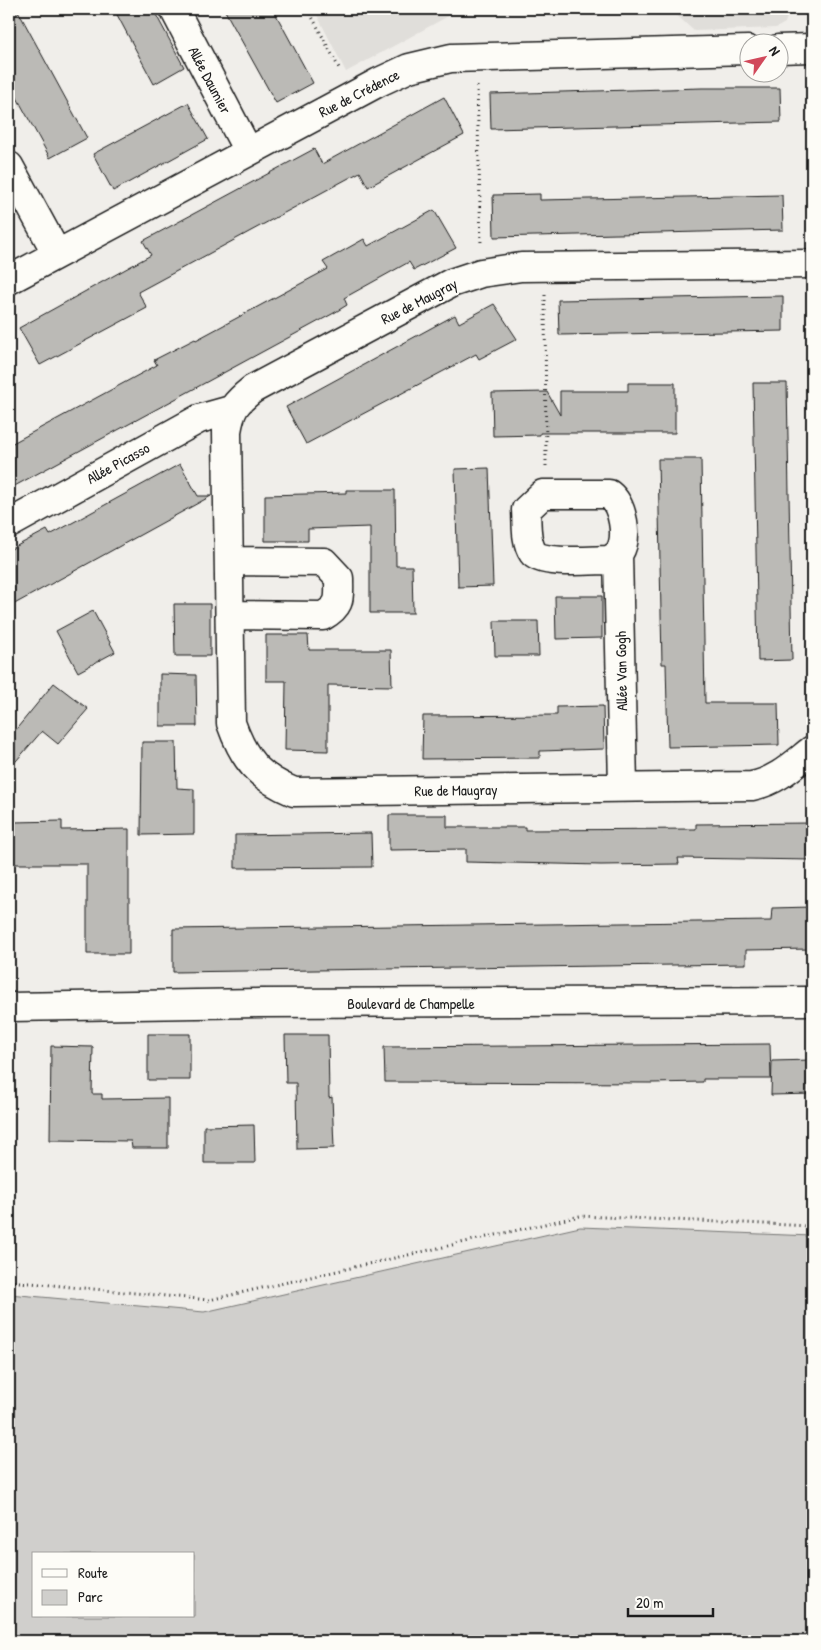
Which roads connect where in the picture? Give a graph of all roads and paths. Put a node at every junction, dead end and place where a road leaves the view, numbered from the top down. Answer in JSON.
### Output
{"nodes":[{"id":1,"x":174,"y":9,"type":"edge"},
{"id":2,"x":308,"y":9,"type":"edge"},
{"id":3,"x":812,"y":48,"type":"edge"},
{"id":4,"x":788,"y":49,"type":"edge"},
{"id":5,"x":738,"y":50,"type":"edge"},
{"id":6,"x":477,"y":57,"type":"junction"},
{"id":7,"x":354,"y":95,"type":"junction"},
{"id":8,"x":248,"y":151,"type":"junction"},
{"id":9,"x":9,"y":166,"type":"edge"},
{"id":10,"x":57,"y":254,"type":"junction"},
{"id":11,"x":812,"y":264,"type":"edge"},
{"id":12,"x":545,"y":268,"type":"junction"},
{"id":13,"x":481,"y":273,"type":"junction"},
{"id":14,"x":9,"y":280,"type":"edge"},
{"id":15,"x":231,"y":410,"type":"junction"},
{"id":16,"x":546,"y":494,"type":"junction"},
{"id":17,"x":9,"y":524,"type":"edge"},
{"id":18,"x":618,"y":554,"type":"junction"},
{"id":19,"x":230,"y":561,"type":"junction"},
{"id":20,"x":231,"y":615,"type":"junction"},
{"id":21,"x":812,"y":750,"type":"edge"},
{"id":22,"x":623,"y":787,"type":"junction"},
{"id":23,"x":812,"y":1001,"type":"edge"},
{"id":24,"x":9,"y":1007,"type":"edge"},
{"id":25,"x":812,"y":1226,"type":"edge"},
{"id":26,"x":9,"y":1281,"type":"edge"}],
"edges":[{"from":1,"to":8,"type":"street","name":"Allée Daumier"},
{"from":2,"to":7,"type":"path"},
{"from":3,"to":4,"type":"street"},
{"from":5,"to":6,"type":"street","name":"Rue de Crédence"},
{"from":6,"to":7,"type":"street","name":"Rue de Crédence"},
{"from":6,"to":13,"type":"path"},
{"from":7,"to":8,"type":"street","name":"Rue de Crédence"},
{"from":8,"to":10,"type":"street","name":"Rue de Crédence"},
{"from":9,"to":10,"type":"street"},
{"from":10,"to":14,"type":"street","name":"Rue de Crédence"},
{"from":11,"to":12,"type":"street","name":"Rue de Maugray"},
{"from":12,"to":13,"type":"street","name":"Rue de Maugray"},
{"from":12,"to":16,"type":"path"},
{"from":13,"to":15,"type":"street","name":"Rue de Maugray"},
{"from":15,"to":17,"type":"street","name":"Allée Picasso"},
{"from":15,"to":19,"type":"street","name":"Rue de Maugray"},
{"from":16,"to":18,"type":"street","name":"Allée Van Gogh"},
{"from":16,"to":18,"type":"street"},
{"from":18,"to":22,"type":"street","name":"Allée Van Gogh"},
{"from":19,"to":20,"type":"street","name":"Rue de Maugray"},
{"from":19,"to":20,"type":"street"},
{"from":20,"to":22,"type":"street","name":"Rue de Maugray"},
{"from":21,"to":22,"type":"street","name":"Rue de Maugray"},
{"from":23,"to":24,"type":"street","name":"Boulevard de Champelle"},
{"from":25,"to":26,"type":"path"}]}
